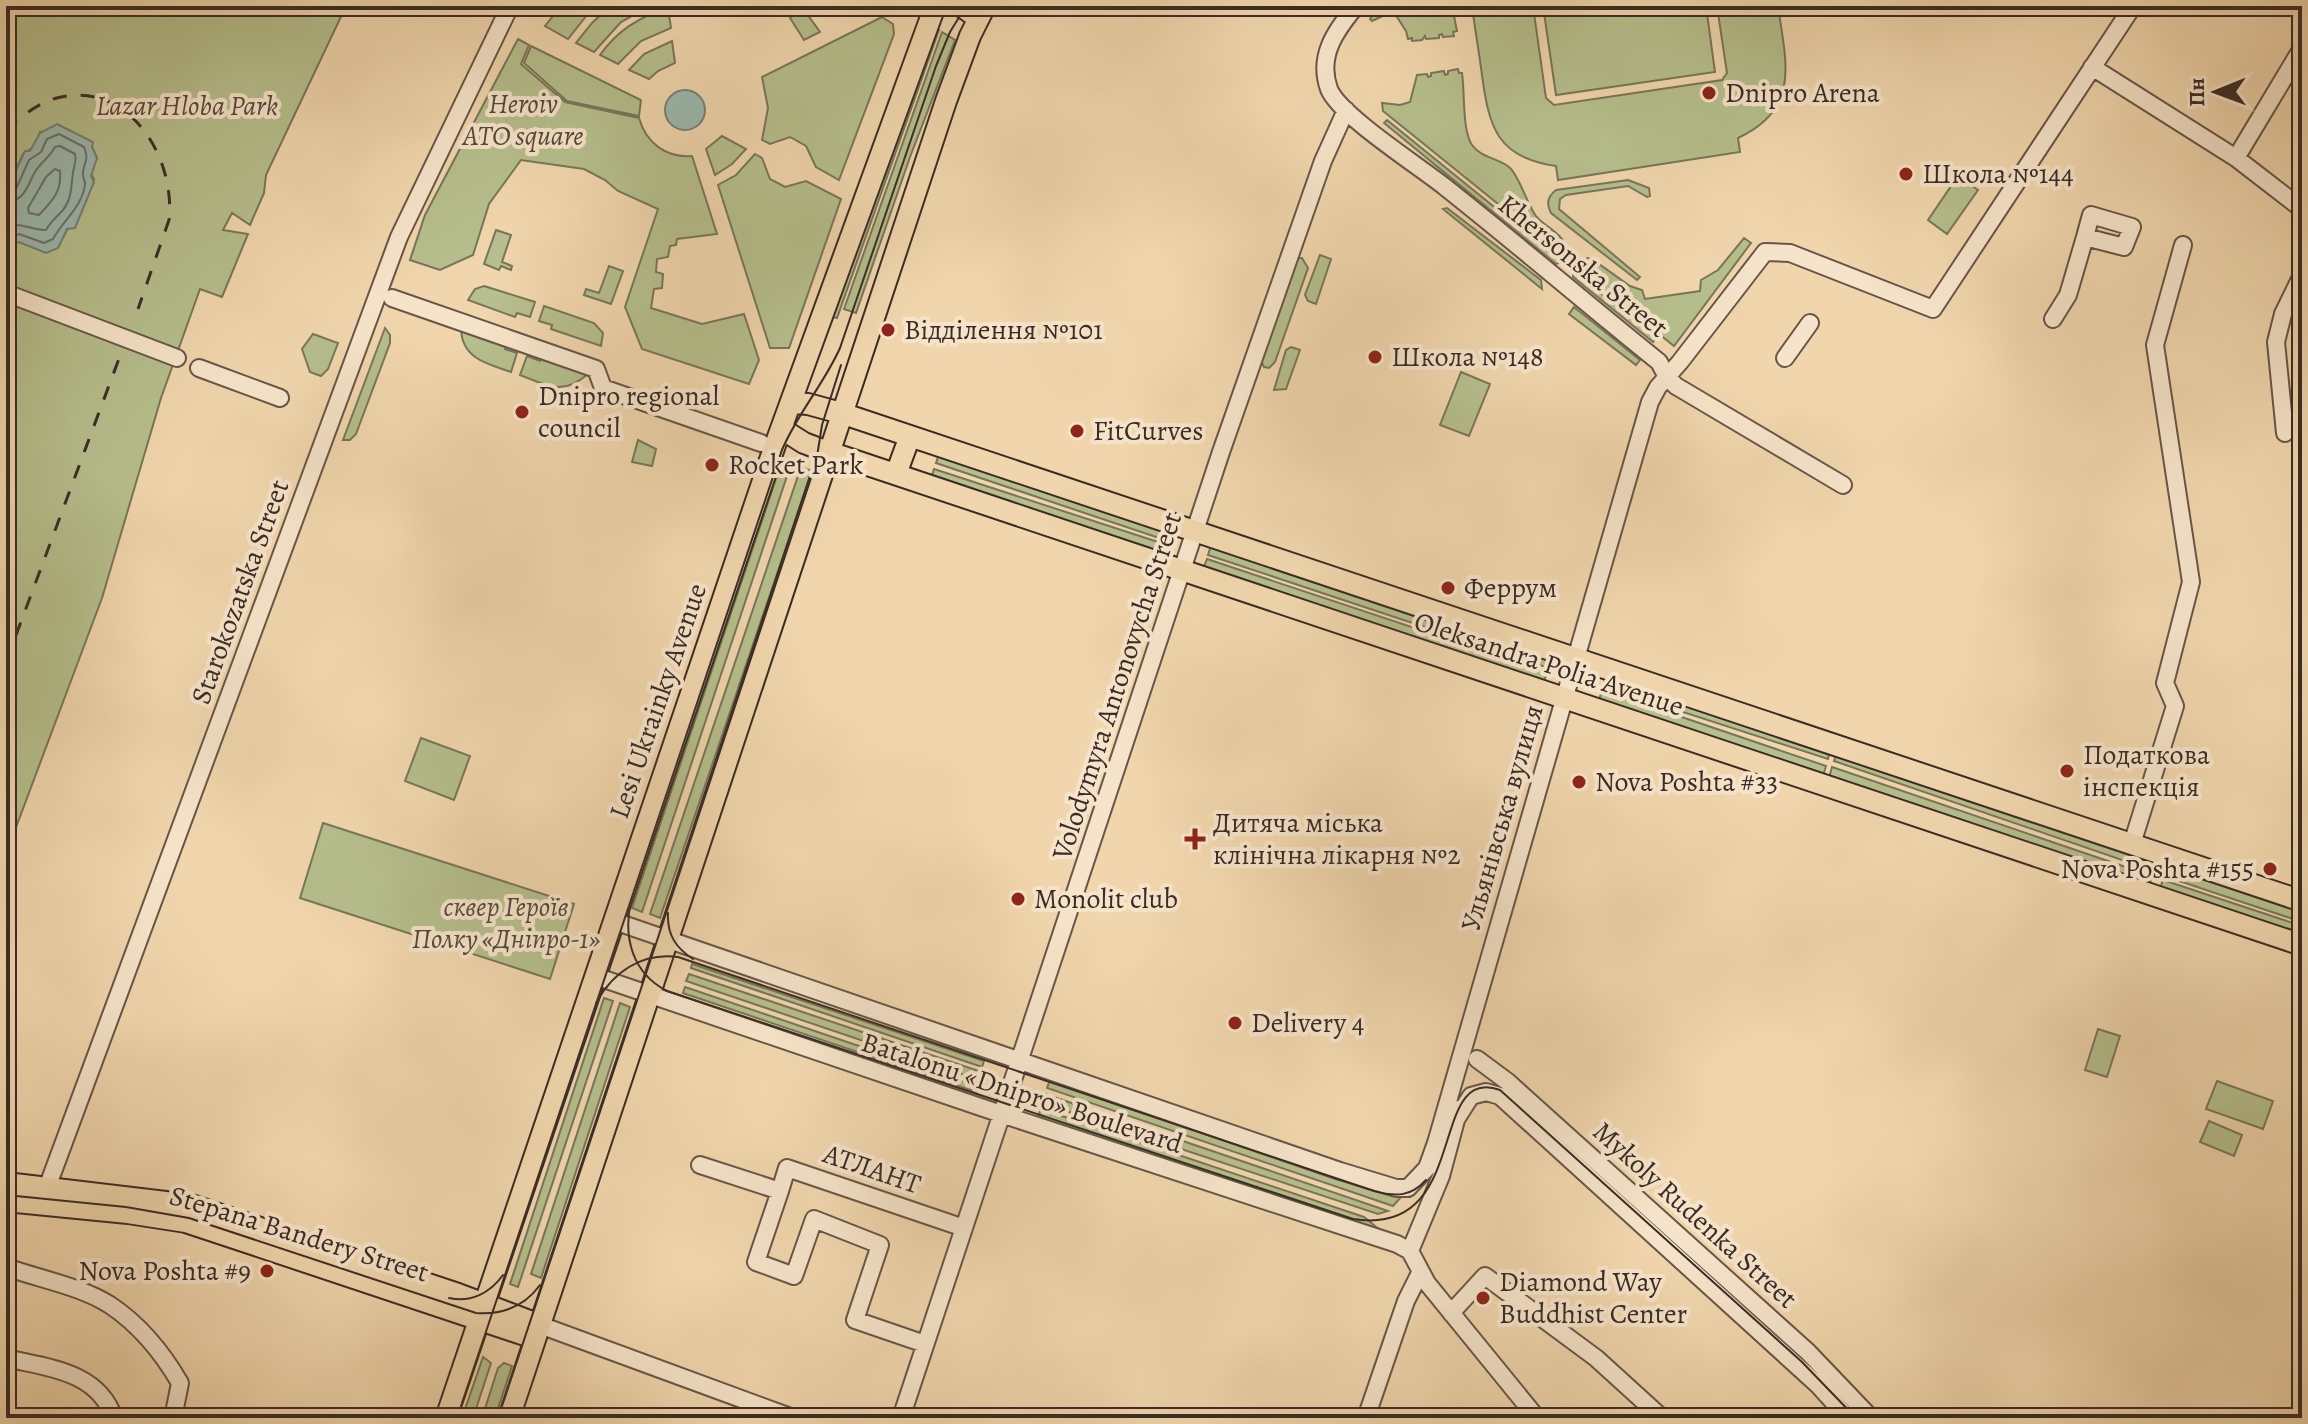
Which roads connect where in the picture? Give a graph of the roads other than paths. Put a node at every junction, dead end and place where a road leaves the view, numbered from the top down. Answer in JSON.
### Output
{"nodes":[{"id":1,"x":510,"y":6,"type":"edge"},
{"id":2,"x":935,"y":6,"type":"edge"},
{"id":3,"x":1356,"y":6,"type":"edge"},
{"id":4,"x":2133,"y":6,"type":"edge"},
{"id":5,"x":974,"y":10,"type":"edge"},
{"id":6,"x":2302,"y":48,"type":"edge"},
{"id":7,"x":2092,"y":67,"type":"junction"},
{"id":8,"x":1340,"y":106,"type":"junction"},
{"id":9,"x":2236,"y":158,"type":"junction"},
{"id":10,"x":2302,"y":209,"type":"edge"},
{"id":11,"x":2085,"y":237,"type":"dead end"},
{"id":12,"x":2183,"y":245,"type":"dead end"},
{"id":13,"x":2302,"y":275,"type":"edge"},
{"id":14,"x":7,"y":293,"type":"edge"},
{"id":15,"x":392,"y":298,"type":"dead end"},
{"id":16,"x":2053,"y":319,"type":"dead end"},
{"id":17,"x":1810,"y":323,"type":"dead end"},
{"id":18,"x":177,"y":358,"type":"dead end"},
{"id":19,"x":1785,"y":358,"type":"dead end"},
{"id":20,"x":199,"y":368,"type":"dead end"},
{"id":21,"x":1667,"y":377,"type":"junction"},
{"id":22,"x":280,"y":398,"type":"dead end"},
{"id":23,"x":792,"y":403,"type":"junction"},
{"id":24,"x":841,"y":413,"type":"junction"},
{"id":25,"x":782,"y":429,"type":"junction"},
{"id":26,"x":2285,"y":433,"type":"dead end"},
{"id":27,"x":910,"y":436,"type":"junction"},
{"id":28,"x":761,"y":443,"type":"dead end"},
{"id":29,"x":830,"y":452,"type":"junction"},
{"id":30,"x":896,"y":474,"type":"junction"},
{"id":31,"x":1843,"y":485,"type":"dead end"},
{"id":32,"x":1195,"y":531,"type":"junction"},
{"id":33,"x":1182,"y":569,"type":"junction"},
{"id":34,"x":1575,"y":658,"type":"junction"},
{"id":35,"x":1563,"y":699,"type":"junction"},
{"id":36,"x":2132,"y":844,"type":"junction"},
{"id":37,"x":2302,"y":901,"type":"edge"},
{"id":38,"x":614,"y":921,"type":"junction"},
{"id":39,"x":669,"y":940,"type":"junction"},
{"id":40,"x":2302,"y":945,"type":"edge"},
{"id":41,"x":595,"y":976,"type":"junction"},
{"id":42,"x":650,"y":996,"type":"junction"},
{"id":43,"x":1471,"y":1054,"type":"junction"},
{"id":44,"x":1019,"y":1060,"type":"junction"},
{"id":45,"x":1496,"y":1093,"type":"junction"},
{"id":46,"x":1001,"y":1114,"type":"junction"},
{"id":47,"x":1457,"y":1118,"type":"junction"},
{"id":48,"x":6,"y":1183,"type":"edge"},
{"id":49,"x":1405,"y":1188,"type":"junction"},
{"id":50,"x":44,"y":1197,"type":"junction"},
{"id":51,"x":6,"y":1201,"type":"edge"},
{"id":52,"x":964,"y":1228,"type":"junction"},
{"id":53,"x":1420,"y":1229,"type":"junction"},
{"id":54,"x":1410,"y":1251,"type":"junction"},
{"id":55,"x":497,"y":1265,"type":"junction"},
{"id":56,"x":6,"y":1267,"type":"edge"},
{"id":57,"x":1420,"y":1273,"type":"junction"},
{"id":58,"x":455,"y":1302,"type":"junction"},
{"id":59,"x":481,"y":1312,"type":"junction"},
{"id":60,"x":1451,"y":1313,"type":"junction"},
{"id":61,"x":540,"y":1325,"type":"junction"},
{"id":62,"x":925,"y":1344,"type":"junction"},
{"id":63,"x":469,"y":1349,"type":"junction"},
{"id":64,"x":6,"y":1358,"type":"edge"},
{"id":65,"x":114,"y":1418,"type":"edge"},
{"id":66,"x":173,"y":1418,"type":"edge"},
{"id":67,"x":446,"y":1418,"type":"edge"},
{"id":68,"x":509,"y":1418,"type":"edge"},
{"id":69,"x":793,"y":1418,"type":"edge"},
{"id":70,"x":901,"y":1418,"type":"edge"},
{"id":71,"x":1366,"y":1418,"type":"edge"},
{"id":72,"x":1537,"y":1418,"type":"edge"},
{"id":73,"x":1662,"y":1418,"type":"edge"},
{"id":74,"x":1848,"y":1418,"type":"edge"},
{"id":75,"x":1871,"y":1418,"type":"edge"}],
"edges":[{"from":1,"to":50,"type":"street","name":"Starokozatska Street"},
{"from":2,"to":23,"type":"main road","name":"Lesi Ukrainky Avenue"},
{"from":3,"to":8,"type":"street"},
{"from":4,"to":7,"type":"street"},
{"from":5,"to":24,"type":"main road"},
{"from":6,"to":9,"type":"street"},
{"from":7,"to":9,"type":"street"},
{"from":7,"to":21,"type":"street","name":"Ульянівська вулиця"},
{"from":8,"to":21,"type":"street","name":"Khersonska Street"},
{"from":8,"to":32,"type":"street","name":"Volodymyra Antonovycha Street"},
{"from":9,"to":10,"type":"street"},
{"from":11,"to":16,"type":"street"},
{"from":12,"to":36,"type":"street"},
{"from":13,"to":26,"type":"street"},
{"from":14,"to":18,"type":"street"},
{"from":15,"to":28,"type":"street"},
{"from":17,"to":19,"type":"street"},
{"from":20,"to":22,"type":"street"},
{"from":21,"to":31,"type":"street","name":"Khersonska Street"},
{"from":21,"to":34,"type":"street","name":"Ульянівська вулиця"},
{"from":23,"to":24,"type":"main road","name":"Oleksandra Polia Avenue"},
{"from":23,"to":25,"type":"main road","name":"Lesi Ukrainky Avenue"},
{"from":24,"to":27,"type":"main road","name":"Oleksandra Polia Avenue"},
{"from":24,"to":29,"type":"main road"},
{"from":25,"to":29,"type":"main road","name":"Oleksandra Polia Avenue"},
{"from":25,"to":38,"type":"main road","name":"Lesi Ukrainky Avenue"},
{"from":27,"to":30,"type":"main road"},
{"from":27,"to":32,"type":"main road","name":"Oleksandra Polia Avenue"},
{"from":29,"to":30,"type":"main road","name":"Oleksandra Polia Avenue"},
{"from":29,"to":39,"type":"main road"},
{"from":30,"to":33,"type":"main road","name":"Oleksandra Polia Avenue"},
{"from":32,"to":33,"type":"street","name":"Volodymyra Antonovycha Street"},
{"from":32,"to":34,"type":"main road","name":"Oleksandra Polia Avenue"},
{"from":33,"to":35,"type":"main road","name":"Oleksandra Polia Avenue"},
{"from":33,"to":44,"type":"street","name":"Volodymyra Antonovycha Street"},
{"from":34,"to":35,"type":"street","name":"Ульянівська вулиця"},
{"from":34,"to":36,"type":"main road","name":"Oleksandra Polia Avenue"},
{"from":35,"to":40,"type":"main road","name":"Oleksandra Polia Avenue"},
{"from":35,"to":43,"type":"street","name":"Ульянівська вулиця"},
{"from":36,"to":37,"type":"main road","name":"Oleksandra Polia Avenue"},
{"from":38,"to":39,"type":"street","name":"Batalonu «Dnipro» Boulevard"},
{"from":38,"to":41,"type":"main road","name":"Lesi Ukrainky Avenue"},
{"from":39,"to":42,"type":"main road"},
{"from":39,"to":44,"type":"street","name":"Batalonu «Dnipro» Boulevard"},
{"from":41,"to":42,"type":"street","name":"Batalonu «Dnipro» Boulevard"},
{"from":41,"to":55,"type":"main road","name":"Lesi Ukrainky Avenue"},
{"from":42,"to":46,"type":"street","name":"Batalonu «Dnipro» Boulevard"},
{"from":42,"to":61,"type":"main road"},
{"from":43,"to":45,"type":"street","name":"Mykoly Rudenka Street"},
{"from":43,"to":47,"type":"street","name":"Ульянівська вулиця"},
{"from":43,"to":49,"type":"street","name":"Ульянівська вулиця"},
{"from":43,"to":75,"type":"street","name":"Mykoly Rudenka Street"},
{"from":44,"to":46,"type":"street","name":"Volodymyra Antonovycha Street"},
{"from":44,"to":49,"type":"street","name":"Batalonu «Dnipro» Boulevard"},
{"from":45,"to":47,"type":"street"},
{"from":45,"to":74,"type":"street","name":"Mykoly Rudenka Street"},
{"from":46,"to":52,"type":"street","name":"Volodymyra Antonovycha Street"},
{"from":46,"to":54,"type":"street","name":"Batalonu «Dnipro» Boulevard"},
{"from":47,"to":53,"type":"street","name":"Ульянівська вулиця"},
{"from":48,"to":50,"type":"main road"},
{"from":49,"to":53,"type":"street"},
{"from":50,"to":51,"type":"main road"},
{"from":50,"to":58,"type":"main road"},
{"from":52,"to":62,"type":"street","name":"Volodymyra Antonovycha Street"},
{"from":52,"to":62,"type":"street","name":"АТЛАНТ"},
{"from":53,"to":54,"type":"street","name":"Ульянівська вулиця"},
{"from":54,"to":57,"type":"street"},
{"from":55,"to":58,"type":"main road"},
{"from":55,"to":59,"type":"main road","name":"Lesi Ukrainky Avenue"},
{"from":56,"to":66,"type":"street"},
{"from":57,"to":60,"type":"street"},
{"from":57,"to":71,"type":"street"},
{"from":58,"to":59,"type":"main road"},
{"from":58,"to":63,"type":"main road"},
{"from":59,"to":61,"type":"main road"},
{"from":59,"to":63,"type":"main road","name":"Lesi Ukrainky Avenue"},
{"from":60,"to":72,"type":"street"},
{"from":60,"to":73,"type":"street"},
{"from":61,"to":68,"type":"main road"},
{"from":61,"to":69,"type":"street"},
{"from":62,"to":70,"type":"street","name":"Volodymyra Antonovycha Street"},
{"from":63,"to":67,"type":"main road","name":"Lesi Ukrainky Avenue"},
{"from":64,"to":65,"type":"street"}]}
